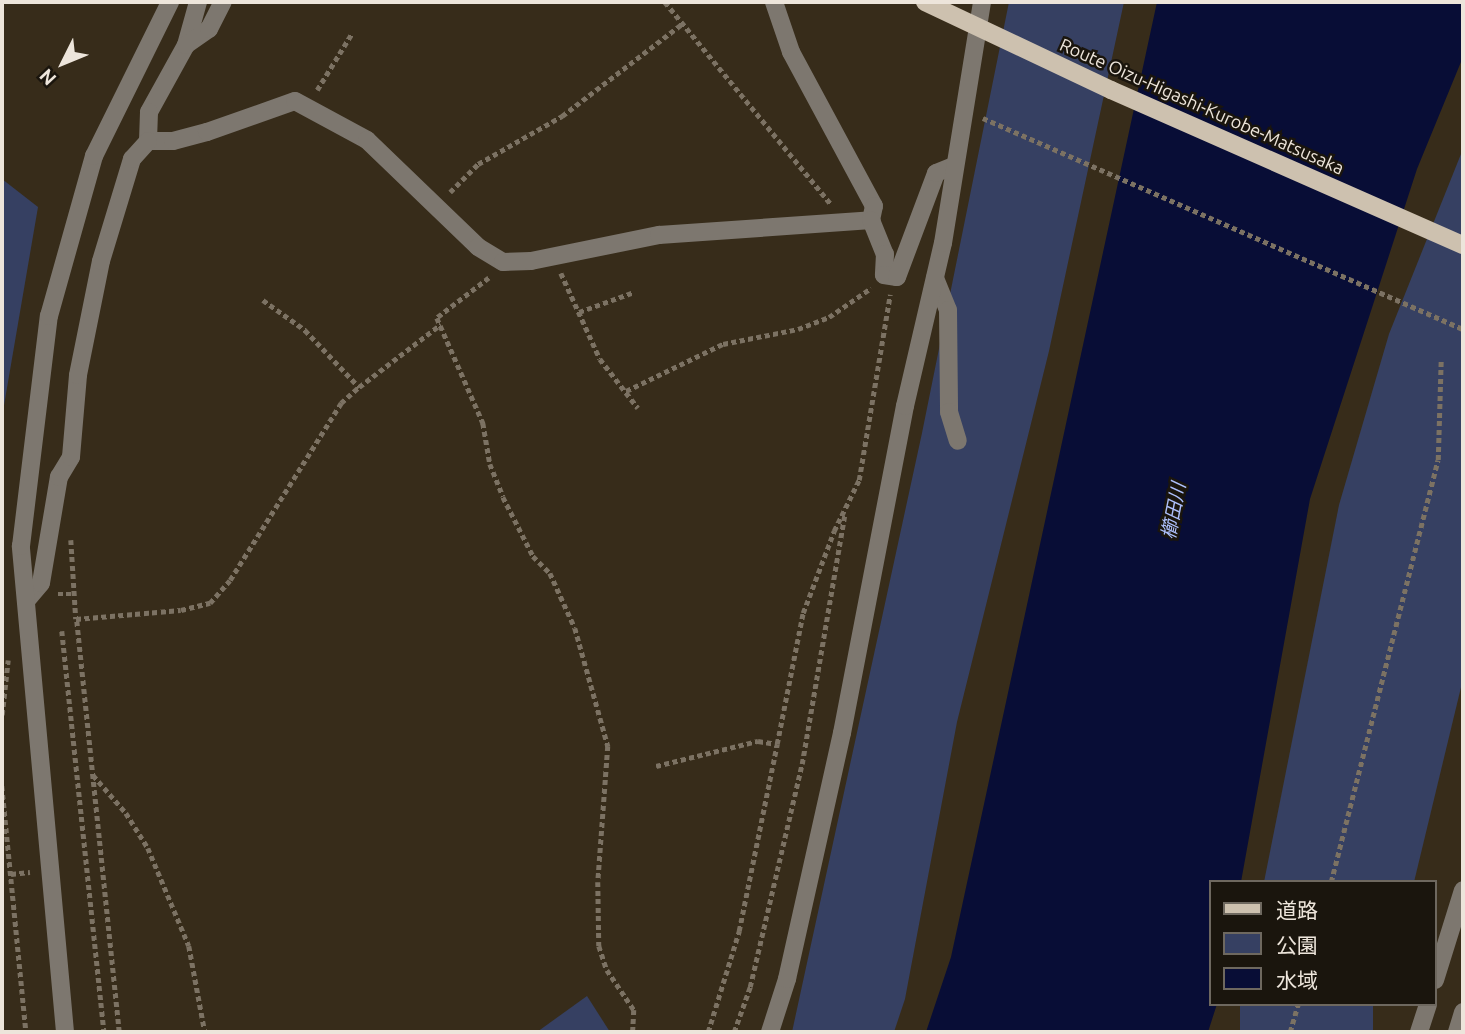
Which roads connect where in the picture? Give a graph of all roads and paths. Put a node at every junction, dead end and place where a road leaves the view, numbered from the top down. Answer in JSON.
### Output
{"nodes":[{"id":1,"x":170,"y":2,"type":"edge"},
{"id":2,"x":198,"y":2,"type":"edge"},
{"id":3,"x":223,"y":2,"type":"edge"},
{"id":4,"x":665,"y":2,"type":"edge"},
{"id":5,"x":774,"y":2,"type":"edge"},
{"id":6,"x":925,"y":2,"type":"edge"},
{"id":7,"x":982,"y":2,"type":"edge"},
{"id":8,"x":682,"y":24,"type":"junction"},
{"id":9,"x":976,"y":27,"type":"junction"},
{"id":10,"x":352,"y":33,"type":"dead end"},
{"id":11,"x":186,"y":45,"type":"junction"},
{"id":12,"x":307,"y":106,"type":"junction"},
{"id":13,"x":964,"y":109,"type":"junction"},
{"id":14,"x":148,"y":141,"type":"junction"},
{"id":15,"x":953,"y":166,"type":"junction"},
{"id":16,"x":437,"y":205,"type":"junction"},
{"id":17,"x":871,"y":220,"type":"junction"},
{"id":18,"x":830,"y":221,"type":"junction"},
{"id":19,"x":1463,"y":245,"type":"edge"},
{"id":20,"x":554,"y":257,"type":"junction"},
{"id":21,"x":503,"y":262,"type":"junction"},
{"id":22,"x":884,"y":275,"type":"junction"},
{"id":23,"x":935,"y":278,"type":"junction"},
{"id":24,"x":634,"y":292,"type":"dead end"},
{"id":25,"x":263,"y":300,"type":"dead end"},
{"id":26,"x":579,"y":312,"type":"junction"},
{"id":27,"x":441,"y":324,"type":"junction"},
{"id":28,"x":1463,"y":329,"type":"edge"},
{"id":29,"x":1441,"y":360,"type":"dead end"},
{"id":30,"x":359,"y":387,"type":"junction"},
{"id":31,"x":626,"y":391,"type":"junction"},
{"id":32,"x":638,"y":408,"type":"dead end"},
{"id":33,"x":958,"y":441,"type":"dead end"},
{"id":34,"x":845,"y":509,"type":"junction"},
{"id":35,"x":71,"y":535,"type":"dead end"},
{"id":36,"x":26,"y":601,"type":"junction"},
{"id":37,"x":76,"y":619,"type":"junction"},
{"id":38,"x":62,"y":631,"type":"dead end"},
{"id":39,"x":777,"y":744,"type":"junction"},
{"id":40,"x":656,"y":766,"type":"dead end"},
{"id":41,"x":91,"y":773,"type":"junction"},
{"id":42,"x":2,"y":786,"type":"edge"},
{"id":43,"x":1332,"y":880,"type":"edge"},
{"id":44,"x":1463,"y":890,"type":"edge"},
{"id":45,"x":1437,"y":974,"type":"edge"},
{"id":46,"x":1296,"y":1006,"type":"edge"},
{"id":47,"x":1427,"y":1006,"type":"edge"},
{"id":48,"x":1463,"y":1012,"type":"edge"},
{"id":49,"x":26,"y":1032,"type":"edge"},
{"id":50,"x":65,"y":1032,"type":"edge"},
{"id":51,"x":104,"y":1032,"type":"edge"},
{"id":52,"x":119,"y":1032,"type":"edge"},
{"id":53,"x":205,"y":1032,"type":"edge"},
{"id":54,"x":634,"y":1032,"type":"edge"},
{"id":55,"x":708,"y":1032,"type":"edge"},
{"id":56,"x":734,"y":1032,"type":"edge"},
{"id":57,"x":770,"y":1032,"type":"edge"},
{"id":58,"x":1290,"y":1032,"type":"edge"},
{"id":59,"x":1419,"y":1032,"type":"edge"},
{"id":60,"x":1457,"y":1032,"type":"edge"}],
"edges":[{"from":1,"to":36,"type":"street"},
{"from":2,"to":11,"type":"street"},
{"from":3,"to":11,"type":"street"},
{"from":4,"to":8,"type":"path"},
{"from":5,"to":17,"type":"street"},
{"from":6,"to":9,"type":"main road","name":"Route Oizu-Higashi-Kurobe-Matsusaka"},
{"from":7,"to":9,"type":"street"},
{"from":8,"to":16,"type":"path"},
{"from":8,"to":18,"type":"path"},
{"from":9,"to":13,"type":"street"},
{"from":9,"to":19,"type":"main road","name":"Route Oizu-Higashi-Kurobe-Matsusaka"},
{"from":10,"to":12,"type":"path"},
{"from":11,"to":14,"type":"street"},
{"from":12,"to":14,"type":"street"},
{"from":12,"to":16,"type":"street"},
{"from":13,"to":15,"type":"street"},
{"from":13,"to":28,"type":"path"},
{"from":14,"to":36,"type":"street"},
{"from":15,"to":22,"type":"street"},
{"from":15,"to":23,"type":"street"},
{"from":16,"to":21,"type":"street"},
{"from":17,"to":18,"type":"street"},
{"from":17,"to":22,"type":"street"},
{"from":18,"to":20,"type":"street"},
{"from":20,"to":21,"type":"street"},
{"from":20,"to":26,"type":"path"},
{"from":21,"to":27,"type":"path"},
{"from":22,"to":31,"type":"path"},
{"from":22,"to":34,"type":"path"},
{"from":23,"to":33,"type":"street"},
{"from":23,"to":57,"type":"street"},
{"from":24,"to":26,"type":"path"},
{"from":25,"to":30,"type":"path"},
{"from":26,"to":31,"type":"path"},
{"from":27,"to":30,"type":"path"},
{"from":27,"to":54,"type":"path"},
{"from":29,"to":43,"type":"path"},
{"from":30,"to":37,"type":"path"},
{"from":31,"to":32,"type":"path"},
{"from":34,"to":39,"type":"path"},
{"from":34,"to":56,"type":"path"},
{"from":35,"to":37,"type":"path"},
{"from":36,"to":50,"type":"street"},
{"from":37,"to":41,"type":"path"},
{"from":38,"to":51,"type":"path"},
{"from":39,"to":40,"type":"path"},
{"from":39,"to":55,"type":"path"},
{"from":41,"to":52,"type":"path"},
{"from":41,"to":53,"type":"path"},
{"from":42,"to":49,"type":"path"},
{"from":44,"to":45,"type":"street"},
{"from":46,"to":58,"type":"path"},
{"from":47,"to":59,"type":"street"},
{"from":48,"to":60,"type":"street"}]}
